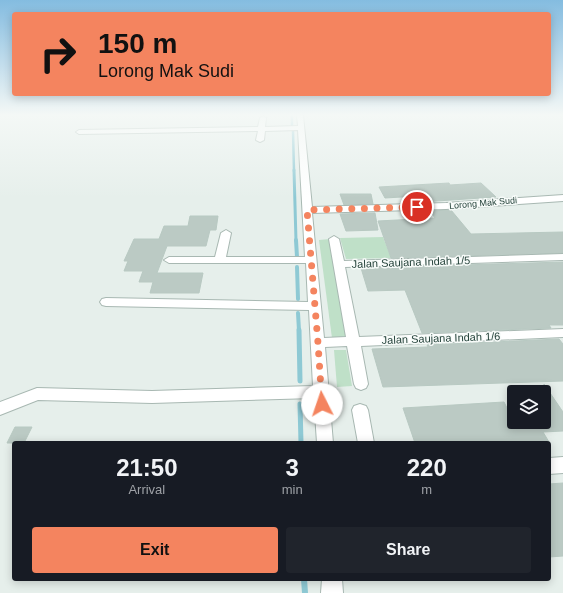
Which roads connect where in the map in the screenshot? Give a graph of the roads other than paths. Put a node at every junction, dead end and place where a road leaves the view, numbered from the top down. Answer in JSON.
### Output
{"nodes":[{"id":1,"x":303,"y":143,"type":"edge"},
{"id":2,"x":563,"y":198,"type":"edge"},
{"id":3,"x":307,"y":210,"type":"junction"},
{"id":4,"x":226,"y":233,"type":"dead end"},
{"id":5,"x":334,"y":239,"type":"dead end"},
{"id":6,"x":563,"y":257,"type":"edge"},
{"id":7,"x":170,"y":260,"type":"dead end"},
{"id":8,"x":220,"y":260,"type":"junction"},
{"id":9,"x":311,"y":260,"type":"junction"},
{"id":10,"x":339,"y":264,"type":"junction"},
{"id":11,"x":106,"y":302,"type":"dead end"},
{"id":12,"x":315,"y":306,"type":"junction"},
{"id":13,"x":563,"y":333,"type":"edge"},
{"id":14,"x":353,"y":342,"type":"junction"},
{"id":15,"x":318,"y":343,"type":"junction"},
{"id":16,"x":361,"y":384,"type":"dead end"},
{"id":17,"x":321,"y":392,"type":"junction"},
{"id":18,"x":0,"y":409,"type":"edge"},
{"id":19,"x":360,"y":410,"type":"dead end"},
{"id":20,"x":325,"y":441,"type":"edge"},
{"id":21,"x":366,"y":441,"type":"edge"},
{"id":22,"x":563,"y":465,"type":"edge"},
{"id":23,"x":551,"y":466,"type":"edge"},
{"id":24,"x":332,"y":581,"type":"edge"},
{"id":25,"x":332,"y":593,"type":"edge"}],
"edges":[{"from":1,"to":3,"type":"street"},
{"from":2,"to":3,"type":"street","name":"Lorong Mak Sudi"},
{"from":3,"to":9,"type":"street"},
{"from":4,"to":8,"type":"street"},
{"from":5,"to":10,"type":"street"},
{"from":6,"to":10,"type":"street","name":"Jalan Saujana Indah 1/5"},
{"from":7,"to":8,"type":"street"},
{"from":8,"to":9,"type":"street"},
{"from":9,"to":12,"type":"street"},
{"from":10,"to":14,"type":"street","name":"Jalan Saujana Indah 1/5"},
{"from":11,"to":12,"type":"street"},
{"from":12,"to":15,"type":"street"},
{"from":13,"to":14,"type":"street","name":"Jalan Saujana Indah 1/6"},
{"from":14,"to":15,"type":"street","name":"Jalan Saujana Indah 1/6"},
{"from":14,"to":16,"type":"street","name":"Jalan Saujana Indah 1/5"},
{"from":15,"to":17,"type":"street"},
{"from":17,"to":18,"type":"street"},
{"from":17,"to":20,"type":"street"},
{"from":19,"to":21,"type":"street"},
{"from":22,"to":23,"type":"street"},
{"from":24,"to":25,"type":"street"}]}
